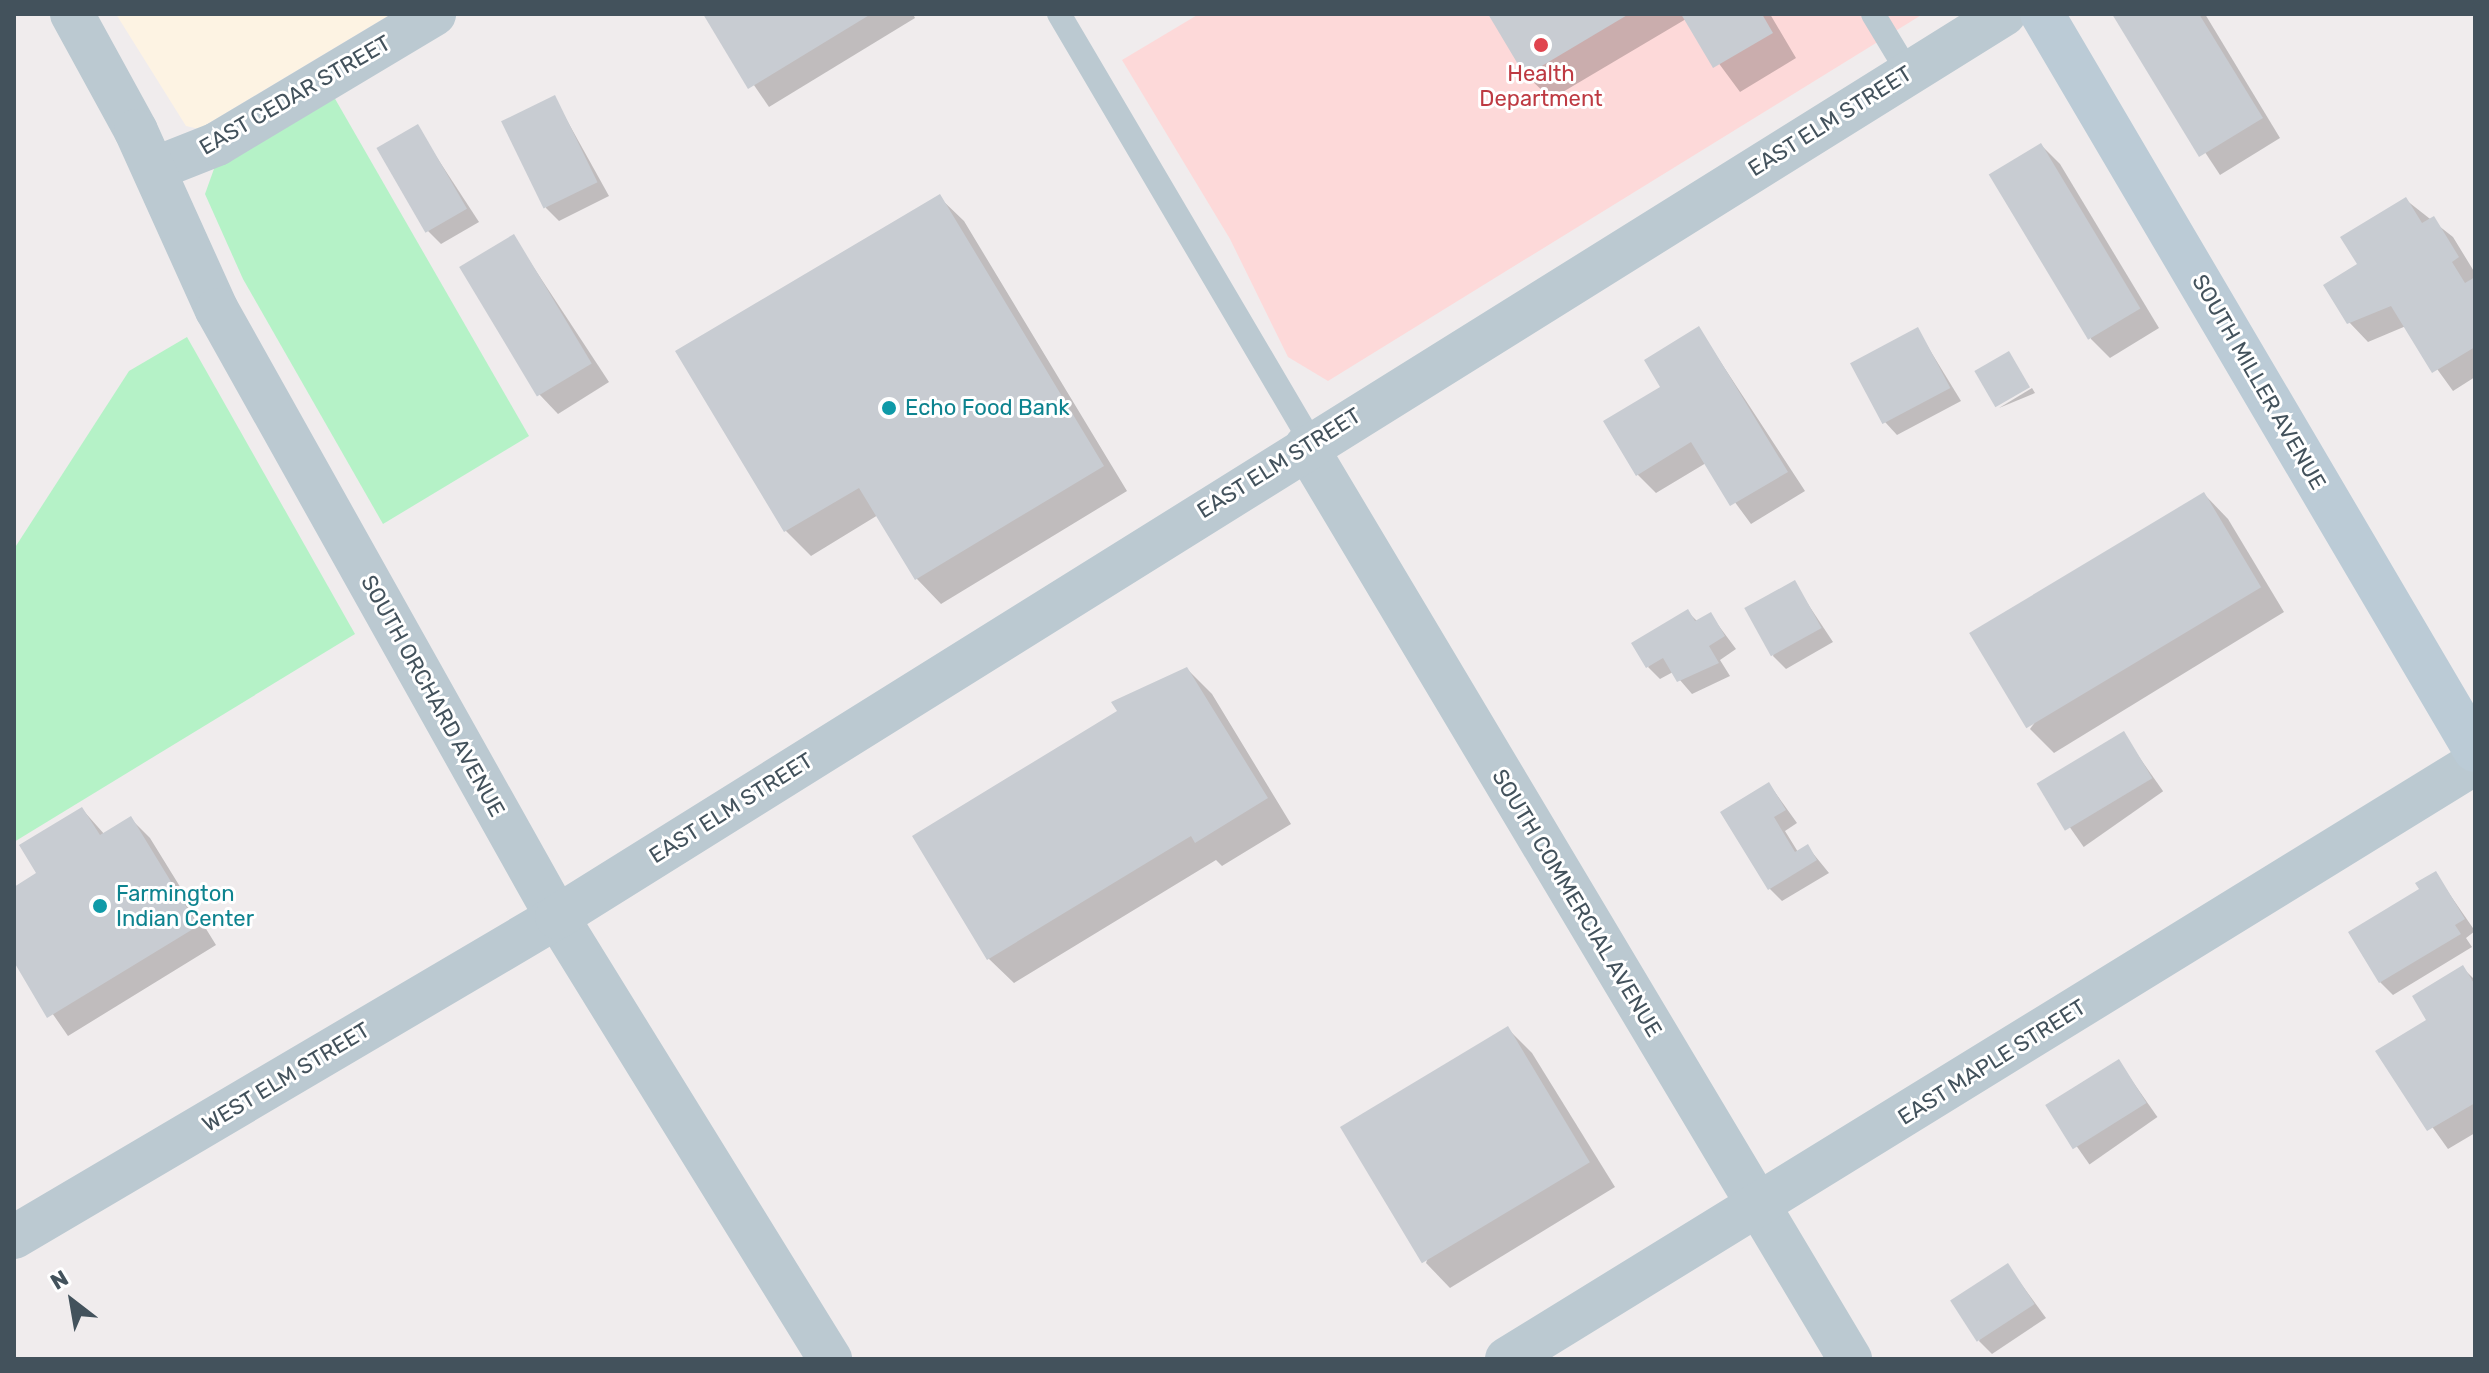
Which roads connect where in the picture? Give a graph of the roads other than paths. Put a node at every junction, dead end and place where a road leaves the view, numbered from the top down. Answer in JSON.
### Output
{"nodes":[{"id":1,"x":72,"y":14,"type":"edge"},
{"id":2,"x":434,"y":14,"type":"edge"},
{"id":3,"x":1873,"y":14,"type":"edge"},
{"id":4,"x":2004,"y":14,"type":"edge"},
{"id":5,"x":2042,"y":14,"type":"edge"},
{"id":6,"x":1061,"y":15,"type":"edge"},
{"id":7,"x":1908,"y":72,"type":"junction"},
{"id":8,"x":154,"y":169,"type":"junction"},
{"id":9,"x":1308,"y":444,"type":"junction"},
{"id":10,"x":2475,"y":750,"type":"edge"},
{"id":11,"x":2475,"y":763,"type":"edge"},
{"id":12,"x":557,"y":917,"type":"junction"},
{"id":13,"x":1758,"y":1207,"type":"junction"},
{"id":14,"x":14,"y":1237,"type":"edge"},
{"id":15,"x":830,"y":1359,"type":"edge"},
{"id":16,"x":1507,"y":1359,"type":"edge"},
{"id":17,"x":1850,"y":1359,"type":"edge"}],
"edges":[{"from":1,"to":8,"type":"street","name":"SOUTH ORCHARD AVENUE"},
{"from":2,"to":8,"type":"street","name":"EAST CEDAR STREET"},
{"from":3,"to":7,"type":"lane"},
{"from":4,"to":7,"type":"street","name":"EAST ELM STREET"},
{"from":5,"to":10,"type":"main road","name":"SOUTH MILLER AVENUE"},
{"from":6,"to":9,"type":"lane"},
{"from":7,"to":9,"type":"street","name":"EAST ELM STREET"},
{"from":8,"to":12,"type":"street","name":"SOUTH ORCHARD AVENUE"},
{"from":9,"to":12,"type":"street","name":"EAST ELM STREET"},
{"from":9,"to":13,"type":"street","name":"SOUTH COMMERCIAL AVENUE"},
{"from":11,"to":13,"type":"street","name":"EAST MAPLE STREET"},
{"from":12,"to":14,"type":"street","name":"WEST ELM STREET"},
{"from":12,"to":15,"type":"street","name":"SOUTH ORCHARD AVENUE"},
{"from":13,"to":16,"type":"street","name":"EAST MAPLE STREET"},
{"from":13,"to":17,"type":"street","name":"SOUTH COMMERCIAL AVENUE"}]}
